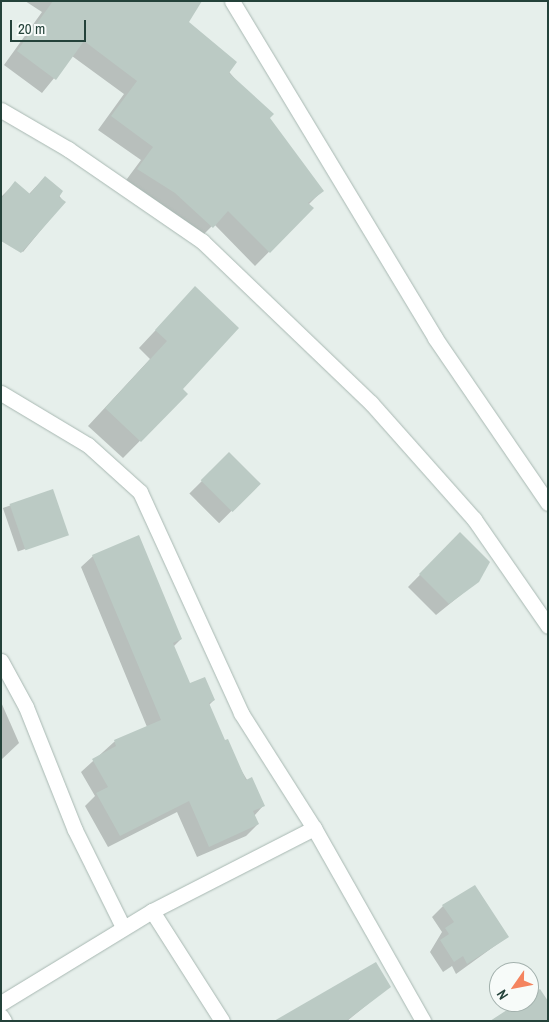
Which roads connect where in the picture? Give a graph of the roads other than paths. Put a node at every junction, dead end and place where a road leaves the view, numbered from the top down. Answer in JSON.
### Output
{"nodes":[{"id":1,"x":232,"y":1,"type":"edge"},
{"id":2,"x":1,"y":110,"type":"edge"},
{"id":3,"x":1,"y":393,"type":"edge"},
{"id":4,"x":548,"y":503,"type":"edge"},
{"id":5,"x":548,"y":626,"type":"edge"},
{"id":6,"x":1,"y":661,"type":"edge"},
{"id":7,"x":314,"y":828,"type":"junction"},
{"id":8,"x":152,"y":911,"type":"junction"},
{"id":9,"x":123,"y":927,"type":"junction"},
{"id":10,"x":1,"y":1003,"type":"edge"},
{"id":11,"x":1,"y":1016,"type":"edge"},
{"id":12,"x":4,"y":1021,"type":"edge"},
{"id":13,"x":222,"y":1021,"type":"edge"},
{"id":14,"x":423,"y":1021,"type":"edge"}],
"edges":[{"from":1,"to":4,"type":"street"},
{"from":2,"to":5,"type":"street"},
{"from":3,"to":7,"type":"street"},
{"from":6,"to":9,"type":"street"},
{"from":7,"to":8,"type":"street"},
{"from":7,"to":14,"type":"street"},
{"from":8,"to":9,"type":"street"},
{"from":8,"to":13,"type":"street"},
{"from":9,"to":10,"type":"street"},
{"from":11,"to":12,"type":"street"}]}
